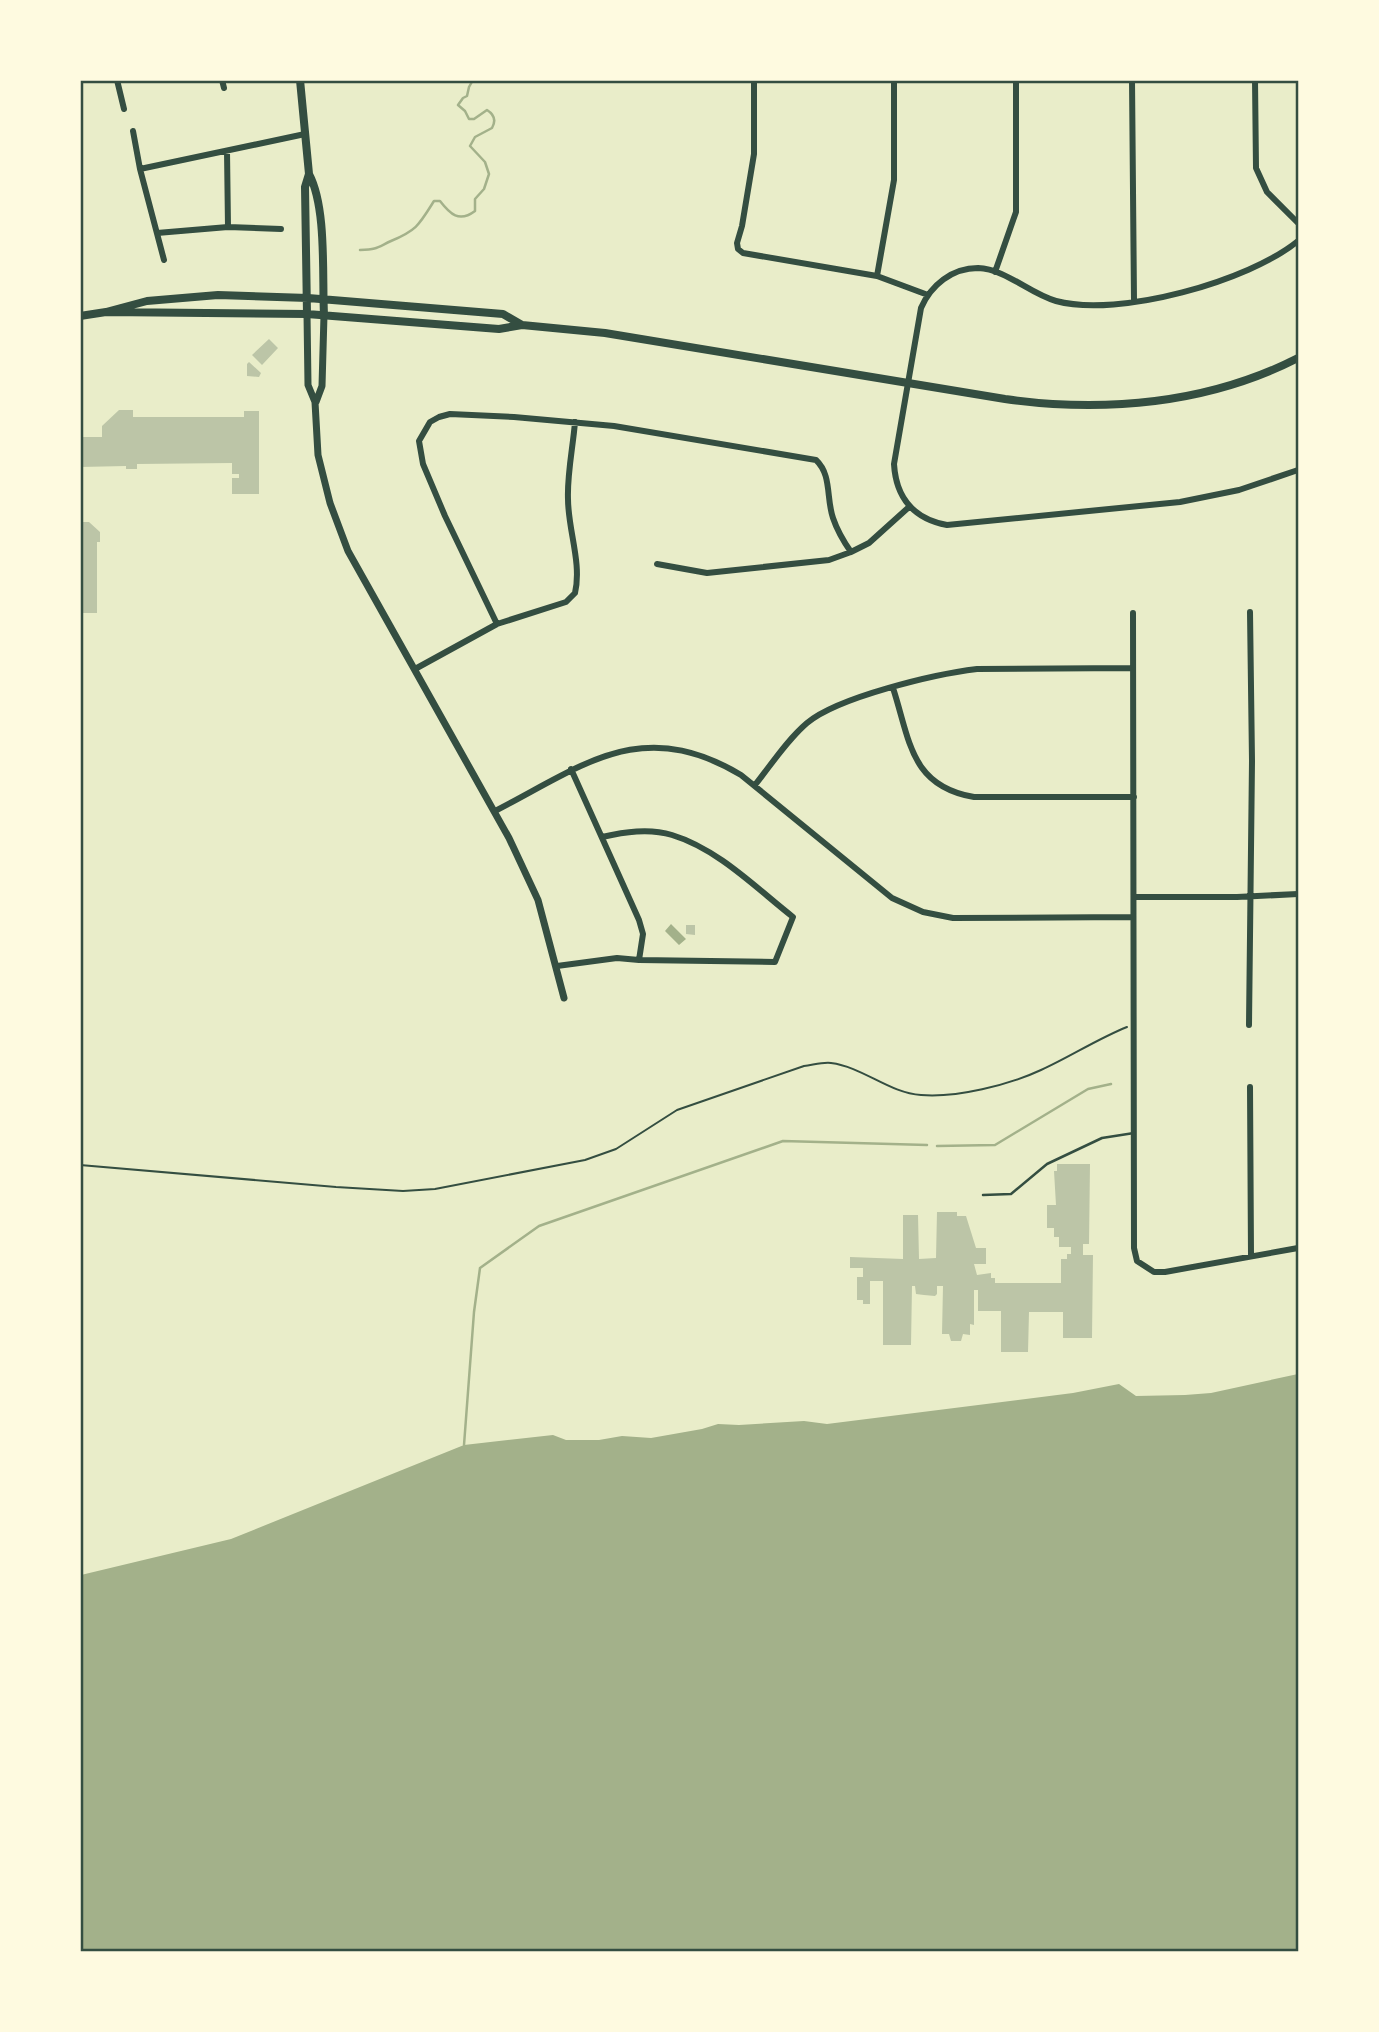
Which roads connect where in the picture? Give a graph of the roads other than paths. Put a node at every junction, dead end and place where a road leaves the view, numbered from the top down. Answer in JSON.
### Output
{"nodes":[{"id":1,"x":117,"y":80,"type":"edge"},
{"id":2,"x":300,"y":80,"type":"edge"},
{"id":3,"x":754,"y":80,"type":"edge"},
{"id":4,"x":894,"y":80,"type":"edge"},
{"id":5,"x":1016,"y":80,"type":"edge"},
{"id":6,"x":1132,"y":80,"type":"edge"},
{"id":7,"x":1255,"y":80,"type":"edge"},
{"id":8,"x":124,"y":109,"type":"dead end"},
{"id":9,"x":133,"y":131,"type":"dead end"},
{"id":10,"x":305,"y":134,"type":"junction"},
{"id":11,"x":227,"y":151,"type":"junction"},
{"id":12,"x":140,"y":169,"type":"junction"},
{"id":13,"x":309,"y":174,"type":"junction"},
{"id":14,"x":1298,"y":223,"type":"edge"},
{"id":15,"x":228,"y":228,"type":"junction"},
{"id":16,"x":281,"y":229,"type":"dead end"},
{"id":17,"x":157,"y":233,"type":"junction"},
{"id":18,"x":1298,"y":241,"type":"edge"},
{"id":19,"x":164,"y":260,"type":"dead end"},
{"id":20,"x":995,"y":272,"type":"junction"},
{"id":21,"x":877,"y":276,"type":"junction"},
{"id":22,"x":928,"y":295,"type":"junction"},
{"id":23,"x":308,"y":298,"type":"junction"},
{"id":24,"x":323,"y":300,"type":"junction"},
{"id":25,"x":1134,"y":301,"type":"junction"},
{"id":26,"x":106,"y":312,"type":"junction"},
{"id":27,"x":307,"y":314,"type":"junction"},
{"id":28,"x":324,"y":315,"type":"junction"},
{"id":29,"x":80,"y":316,"type":"edge"},
{"id":30,"x":522,"y":325,"type":"junction"},
{"id":31,"x":1298,"y":358,"type":"edge"},
{"id":32,"x":909,"y":381,"type":"junction"},
{"id":33,"x":315,"y":402,"type":"junction"},
{"id":34,"x":575,"y":422,"type":"junction"},
{"id":35,"x":1298,"y":470,"type":"edge"},
{"id":36,"x":909,"y":507,"type":"junction"},
{"id":37,"x":851,"y":552,"type":"junction"},
{"id":38,"x":657,"y":564,"type":"dead end"},
{"id":39,"x":1250,"y":612,"type":"dead end"},
{"id":40,"x":1133,"y":613,"type":"dead end"},
{"id":41,"x":497,"y":624,"type":"junction"},
{"id":42,"x":1133,"y":668,"type":"junction"},
{"id":43,"x":415,"y":669,"type":"junction"},
{"id":44,"x":893,"y":688,"type":"junction"},
{"id":45,"x":571,"y":769,"type":"junction"},
{"id":46,"x":755,"y":785,"type":"junction"},
{"id":47,"x":1134,"y":797,"type":"junction"},
{"id":48,"x":495,"y":811,"type":"junction"},
{"id":49,"x":602,"y":837,"type":"junction"},
{"id":50,"x":1298,"y":894,"type":"edge"},
{"id":51,"x":1134,"y":897,"type":"junction"},
{"id":52,"x":1251,"y":897,"type":"junction"},
{"id":53,"x":1133,"y":917,"type":"junction"},
{"id":54,"x":639,"y":960,"type":"junction"},
{"id":55,"x":557,"y":966,"type":"junction"},
{"id":56,"x":564,"y":998,"type":"dead end"},
{"id":57,"x":1249,"y":1025,"type":"dead end"},
{"id":58,"x":1250,"y":1087,"type":"dead end"},
{"id":59,"x":1134,"y":1133,"type":"junction"},
{"id":60,"x":983,"y":1195,"type":"dead end"},
{"id":61,"x":1298,"y":1248,"type":"edge"},
{"id":62,"x":1251,"y":1256,"type":"junction"}],
"edges":[{"from":1,"to":8,"type":"street"},
{"from":2,"to":10,"type":"main road"},
{"from":3,"to":21,"type":"street"},
{"from":4,"to":21,"type":"street"},
{"from":5,"to":20,"type":"street"},
{"from":6,"to":25,"type":"street"},
{"from":7,"to":14,"type":"street"},
{"from":9,"to":12,"type":"street"},
{"from":10,"to":11,"type":"street"},
{"from":10,"to":13,"type":"main road"},
{"from":11,"to":12,"type":"street"},
{"from":11,"to":15,"type":"street"},
{"from":12,"to":17,"type":"street"},
{"from":13,"to":23,"type":"main road"},
{"from":13,"to":24,"type":"main road"},
{"from":15,"to":16,"type":"street"},
{"from":15,"to":17,"type":"street"},
{"from":17,"to":19,"type":"street"},
{"from":18,"to":25,"type":"street"},
{"from":20,"to":22,"type":"street"},
{"from":20,"to":25,"type":"street"},
{"from":21,"to":22,"type":"street"},
{"from":22,"to":32,"type":"street"},
{"from":23,"to":24,"type":"main road"},
{"from":23,"to":26,"type":"main road"},
{"from":23,"to":27,"type":"main road"},
{"from":24,"to":28,"type":"main road"},
{"from":24,"to":30,"type":"main road"},
{"from":26,"to":27,"type":"main road"},
{"from":26,"to":29,"type":"main road"},
{"from":27,"to":28,"type":"main road"},
{"from":27,"to":33,"type":"street"},
{"from":28,"to":30,"type":"main road"},
{"from":28,"to":33,"type":"street"},
{"from":30,"to":32,"type":"main road"},
{"from":31,"to":32,"type":"main road"},
{"from":32,"to":36,"type":"street"},
{"from":33,"to":43,"type":"street"},
{"from":34,"to":37,"type":"street"},
{"from":34,"to":41,"type":"street"},
{"from":34,"to":41,"type":"street"},
{"from":35,"to":36,"type":"street"},
{"from":36,"to":37,"type":"street"},
{"from":37,"to":38,"type":"street"},
{"from":39,"to":52,"type":"street"},
{"from":40,"to":42,"type":"street"},
{"from":41,"to":43,"type":"street"},
{"from":42,"to":44,"type":"street"},
{"from":42,"to":47,"type":"street"},
{"from":43,"to":48,"type":"street"},
{"from":44,"to":46,"type":"street"},
{"from":44,"to":47,"type":"street"},
{"from":45,"to":46,"type":"street"},
{"from":45,"to":48,"type":"street"},
{"from":45,"to":49,"type":"street"},
{"from":46,"to":53,"type":"street"},
{"from":47,"to":51,"type":"street"},
{"from":48,"to":55,"type":"street"},
{"from":49,"to":54,"type":"street"},
{"from":49,"to":54,"type":"street"},
{"from":50,"to":52,"type":"street"},
{"from":51,"to":52,"type":"street"},
{"from":51,"to":53,"type":"street"},
{"from":52,"to":57,"type":"street"},
{"from":53,"to":59,"type":"street"},
{"from":54,"to":55,"type":"street"},
{"from":55,"to":56,"type":"street"},
{"from":58,"to":62,"type":"street"},
{"from":59,"to":60,"type":"lane"},
{"from":59,"to":62,"type":"street"},
{"from":61,"to":62,"type":"street"}]}
